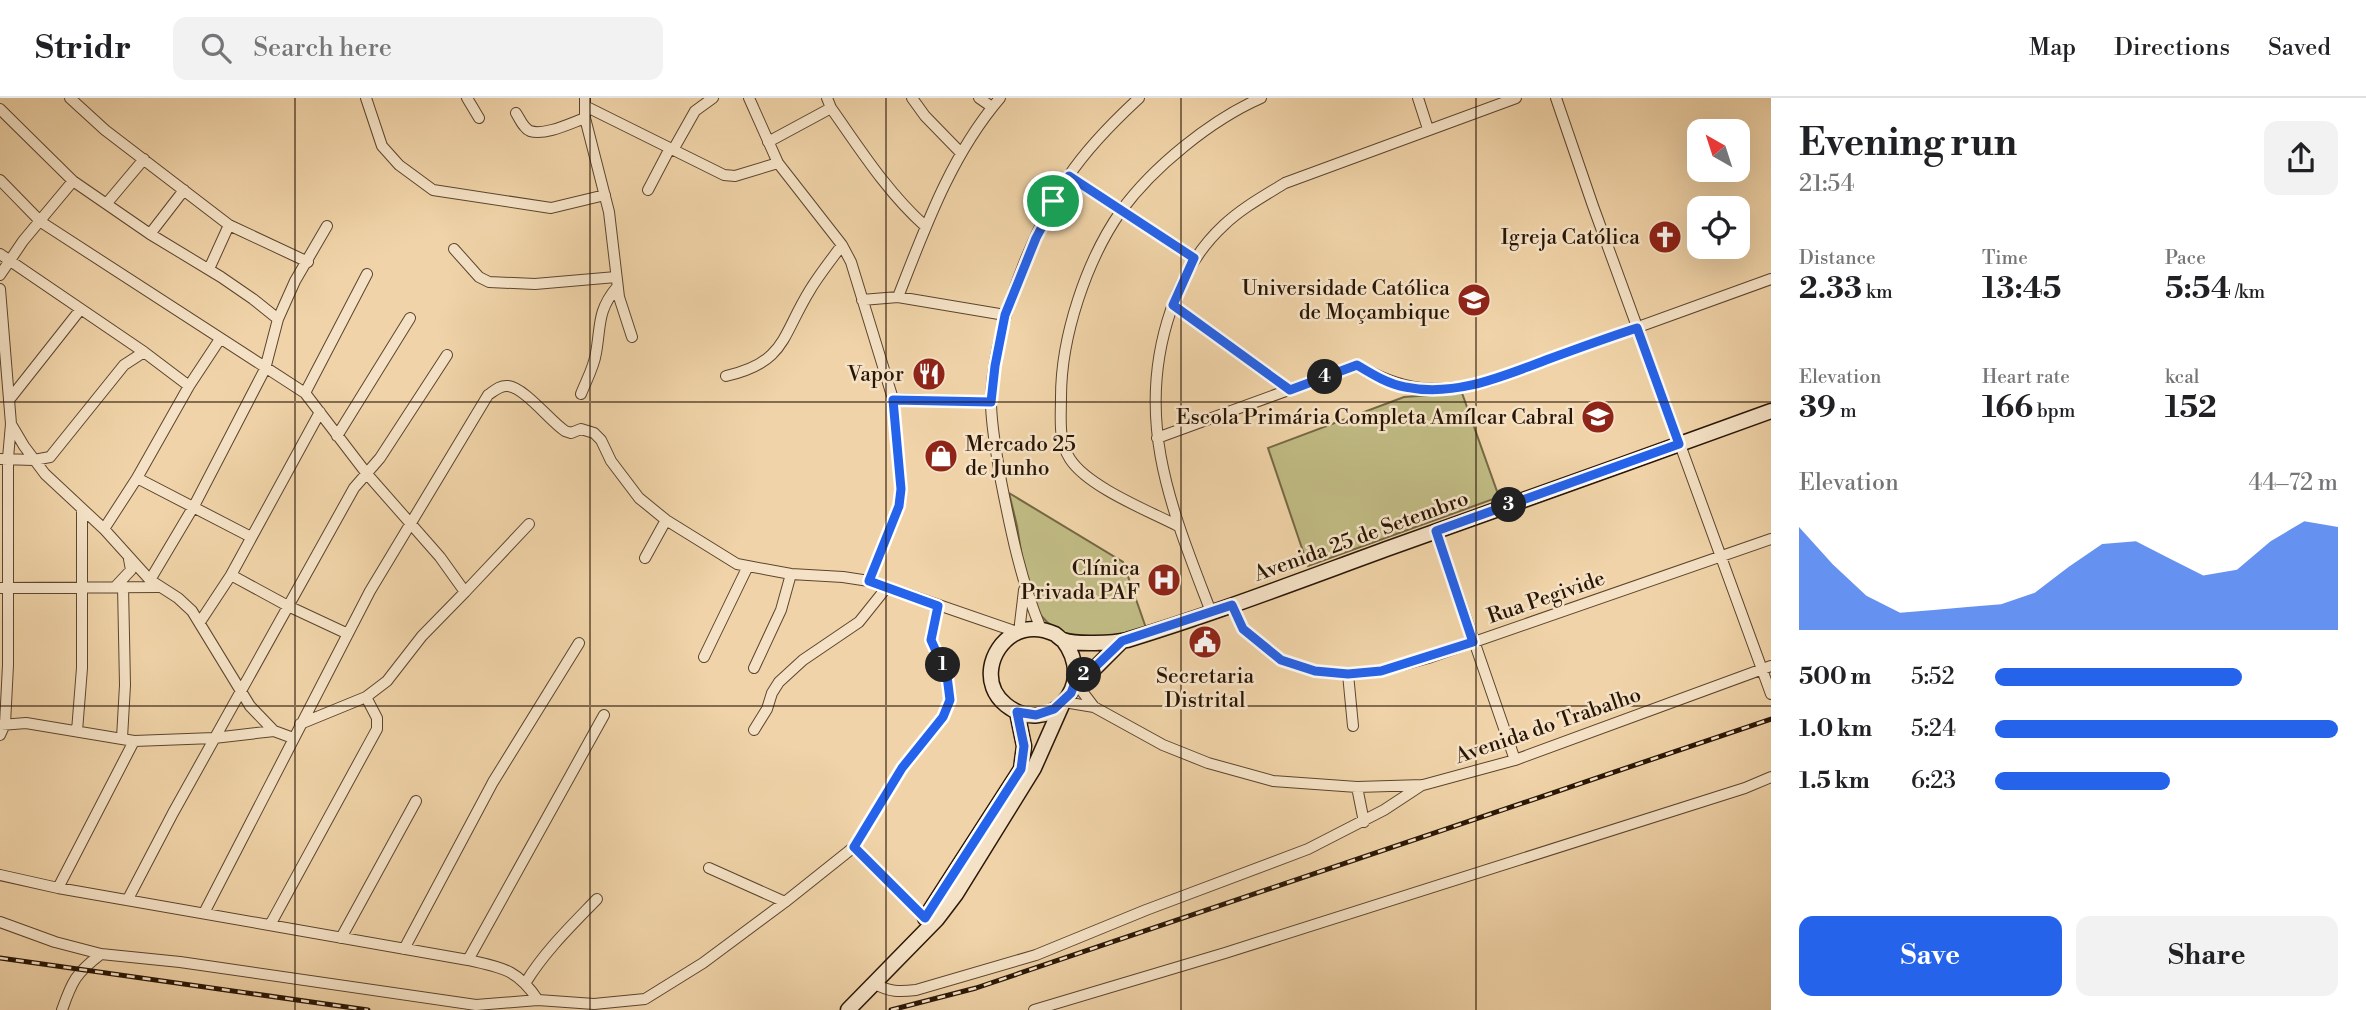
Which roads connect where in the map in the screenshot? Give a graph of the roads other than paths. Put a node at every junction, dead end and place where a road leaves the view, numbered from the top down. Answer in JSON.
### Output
{"nodes":[{"id":1,"x":69,"y":98,"type":"edge"},
{"id":2,"x":366,"y":98,"type":"edge"},
{"id":3,"x":467,"y":98,"type":"edge"},
{"id":4,"x":713,"y":98,"type":"edge"},
{"id":5,"x":750,"y":98,"type":"edge"},
{"id":6,"x":912,"y":98,"type":"edge"},
{"id":7,"x":979,"y":98,"type":"edge"},
{"id":8,"x":1000,"y":98,"type":"edge"},
{"id":9,"x":1139,"y":98,"type":"edge"},
{"id":10,"x":1261,"y":98,"type":"edge"},
{"id":11,"x":1418,"y":98,"type":"edge"},
{"id":12,"x":1516,"y":98,"type":"edge"},
{"id":13,"x":1556,"y":98,"type":"edge"},
{"id":14,"x":585,"y":102,"type":"edge"},
{"id":15,"x":829,"y":103,"type":"edge"},
{"id":16,"x":992,"y":107,"type":"junction"},
{"id":17,"x":0,"y":109,"type":"edge"},
{"id":18,"x":516,"y":113,"type":"dead end"},
{"id":19,"x":479,"y":118,"type":"dead end"},
{"id":20,"x":585,"y":118,"type":"junction"},
{"id":21,"x":1428,"y":129,"type":"junction"},
{"id":22,"x":768,"y":142,"type":"junction"},
{"id":23,"x":671,"y":149,"type":"junction"},
{"id":24,"x":961,"y":153,"type":"junction"},
{"id":25,"x":145,"y":159,"type":"junction"},
{"id":26,"x":778,"y":163,"type":"junction"},
{"id":27,"x":1069,"y":176,"type":"junction"},
{"id":28,"x":0,"y":180,"type":"edge"},
{"id":29,"x":73,"y":181,"type":"junction"},
{"id":30,"x":184,"y":190,"type":"junction"},
{"id":31,"x":648,"y":190,"type":"dead end"},
{"id":32,"x":605,"y":195,"type":"junction"},
{"id":33,"x":107,"y":203,"type":"junction"},
{"id":34,"x":1122,"y":211,"type":"junction"},
{"id":35,"x":39,"y":220,"type":"junction"},
{"id":36,"x":229,"y":225,"type":"junction"},
{"id":37,"x":327,"y":226,"type":"dead end"},
{"id":38,"x":925,"y":226,"type":"junction"},
{"id":39,"x":150,"y":234,"type":"junction"},
{"id":40,"x":842,"y":245,"type":"junction"},
{"id":41,"x":454,"y":249,"type":"dead end"},
{"id":42,"x":4,"y":258,"type":"edge"},
{"id":43,"x":1194,"y":258,"type":"junction"},
{"id":44,"x":308,"y":262,"type":"junction"},
{"id":45,"x":208,"y":268,"type":"junction"},
{"id":46,"x":367,"y":274,"type":"dead end"},
{"id":47,"x":0,"y":275,"type":"edge"},
{"id":48,"x":1771,"y":279,"type":"edge"},
{"id":49,"x":616,"y":282,"type":"junction"},
{"id":50,"x":0,"y":289,"type":"edge"},
{"id":51,"x":898,"y":296,"type":"junction"},
{"id":52,"x":862,"y":300,"type":"junction"},
{"id":53,"x":1173,"y":305,"type":"junction"},
{"id":54,"x":80,"y":310,"type":"junction"},
{"id":55,"x":1005,"y":315,"type":"junction"},
{"id":56,"x":410,"y":318,"type":"dead end"},
{"id":57,"x":278,"y":319,"type":"junction"},
{"id":58,"x":1637,"y":328,"type":"junction"},
{"id":59,"x":632,"y":337,"type":"dead end"},
{"id":60,"x":123,"y":340,"type":"junction"},
{"id":61,"x":220,"y":340,"type":"junction"},
{"id":62,"x":144,"y":352,"type":"junction"},
{"id":63,"x":447,"y":355,"type":"dead end"},
{"id":64,"x":124,"y":365,"type":"junction"},
{"id":65,"x":265,"y":369,"type":"junction"},
{"id":66,"x":726,"y":376,"type":"dead end"},
{"id":67,"x":189,"y":386,"type":"junction"},
{"id":68,"x":1290,"y":390,"type":"junction"},
{"id":69,"x":305,"y":393,"type":"junction"},
{"id":70,"x":581,"y":394,"type":"dead end"},
{"id":71,"x":9,"y":400,"type":"junction"},
{"id":72,"x":893,"y":400,"type":"junction"},
{"id":73,"x":991,"y":402,"type":"junction"},
{"id":74,"x":1771,"y":411,"type":"edge"},
{"id":75,"x":320,"y":412,"type":"junction"},
{"id":76,"x":11,"y":424,"type":"junction"},
{"id":77,"x":337,"y":436,"type":"junction"},
{"id":78,"x":1157,"y":438,"type":"junction"},
{"id":79,"x":1679,"y":444,"type":"junction"},
{"id":80,"x":50,"y":457,"type":"junction"},
{"id":81,"x":4,"y":458,"type":"edge"},
{"id":82,"x":34,"y":460,"type":"junction"},
{"id":83,"x":45,"y":474,"type":"junction"},
{"id":84,"x":367,"y":474,"type":"junction"},
{"id":85,"x":137,"y":478,"type":"junction"},
{"id":86,"x":194,"y":506,"type":"junction"},
{"id":87,"x":82,"y":510,"type":"junction"},
{"id":88,"x":666,"y":520,"type":"junction"},
{"id":89,"x":411,"y":524,"type":"junction"},
{"id":90,"x":529,"y":524,"type":"dead end"},
{"id":91,"x":1178,"y":526,"type":"junction"},
{"id":92,"x":104,"y":529,"type":"junction"},
{"id":93,"x":1436,"y":531,"type":"junction"},
{"id":94,"x":251,"y":537,"type":"junction"},
{"id":95,"x":1771,"y":539,"type":"edge"},
{"id":96,"x":127,"y":555,"type":"junction"},
{"id":97,"x":1720,"y":557,"type":"junction"},
{"id":98,"x":645,"y":558,"type":"dead end"},
{"id":99,"x":748,"y":566,"type":"junction"},
{"id":100,"x":791,"y":574,"type":"junction"},
{"id":101,"x":231,"y":575,"type":"junction"},
{"id":102,"x":869,"y":581,"type":"junction"},
{"id":103,"x":154,"y":583,"type":"junction"},
{"id":104,"x":80,"y":586,"type":"junction"},
{"id":105,"x":119,"y":586,"type":"junction"},
{"id":106,"x":1024,"y":586,"type":"junction"},
{"id":107,"x":887,"y":587,"type":"junction"},
{"id":108,"x":3,"y":588,"type":"edge"},
{"id":109,"x":465,"y":592,"type":"junction"},
{"id":110,"x":1232,"y":605,"type":"junction"},
{"id":111,"x":288,"y":606,"type":"junction"},
{"id":112,"x":938,"y":606,"type":"junction"},
{"id":113,"x":1211,"y":612,"type":"junction"},
{"id":114,"x":200,"y":622,"type":"junction"},
{"id":115,"x":1041,"y":629,"type":"junction"},
{"id":116,"x":1018,"y":632,"type":"junction"},
{"id":117,"x":348,"y":634,"type":"junction"},
{"id":118,"x":1063,"y":640,"type":"junction"},
{"id":119,"x":1122,"y":641,"type":"junction"},
{"id":120,"x":1473,"y":642,"type":"junction"},
{"id":121,"x":579,"y":643,"type":"dead end"},
{"id":122,"x":704,"y":657,"type":"dead end"},
{"id":123,"x":754,"y":668,"type":"dead end"},
{"id":124,"x":1766,"y":668,"type":"edge"},
{"id":125,"x":1348,"y":674,"type":"junction"},
{"id":126,"x":1076,"y":681,"type":"junction"},
{"id":127,"x":241,"y":690,"type":"junction"},
{"id":128,"x":1771,"y":694,"type":"edge"},
{"id":129,"x":366,"y":697,"type":"junction"},
{"id":130,"x":1063,"y":703,"type":"junction"},
{"id":131,"x":1094,"y":706,"type":"junction"},
{"id":132,"x":1017,"y":712,"type":"junction"},
{"id":133,"x":604,"y":715,"type":"dead end"},
{"id":134,"x":3,"y":724,"type":"edge"},
{"id":135,"x":300,"y":724,"type":"junction"},
{"id":136,"x":1353,"y":726,"type":"dead end"},
{"id":137,"x":754,"y":730,"type":"dead end"},
{"id":138,"x":77,"y":731,"type":"junction"},
{"id":139,"x":274,"y":731,"type":"junction"},
{"id":140,"x":0,"y":735,"type":"edge"},
{"id":141,"x":122,"y":738,"type":"junction"},
{"id":142,"x":214,"y":738,"type":"junction"},
{"id":143,"x":293,"y":738,"type":"junction"},
{"id":144,"x":134,"y":741,"type":"junction"},
{"id":145,"x":1515,"y":760,"type":"junction"},
{"id":146,"x":1771,"y":777,"type":"edge"},
{"id":147,"x":1423,"y":785,"type":"junction"},
{"id":148,"x":1357,"y":787,"type":"junction"},
{"id":149,"x":415,"y":801,"type":"dead end"},
{"id":150,"x":1364,"y":821,"type":"junction"},
{"id":151,"x":854,"y":847,"type":"junction"},
{"id":152,"x":709,"y":868,"type":"dead end"},
{"id":153,"x":0,"y":875,"type":"edge"},
{"id":154,"x":58,"y":888,"type":"junction"},
{"id":155,"x":128,"y":899,"type":"junction"},
{"id":156,"x":597,"y":900,"type":"dead end"},
{"id":157,"x":785,"y":902,"type":"junction"},
{"id":158,"x":204,"y":913,"type":"junction"},
{"id":159,"x":925,"y":918,"type":"junction"},
{"id":160,"x":0,"y":922,"type":"edge"},
{"id":161,"x":270,"y":925,"type":"junction"},
{"id":162,"x":341,"y":938,"type":"junction"},
{"id":163,"x":404,"y":949,"type":"junction"},
{"id":164,"x":101,"y":954,"type":"junction"},
{"id":165,"x":468,"y":960,"type":"junction"},
{"id":166,"x":526,"y":982,"type":"junction"},
{"id":167,"x":875,"y":984,"type":"junction"},
{"id":168,"x":538,"y":1000,"type":"junction"},
{"id":169,"x":62,"y":1010,"type":"edge"},
{"id":170,"x":837,"y":1010,"type":"edge"},
{"id":171,"x":848,"y":1010,"type":"edge"},
{"id":172,"x":1034,"y":1010,"type":"edge"}],
"edges":[{"from":1,"to":25,"type":"street"},
{"from":2,"to":32,"type":"street"},
{"from":3,"to":19,"type":"street"},
{"from":4,"to":23,"type":"street"},
{"from":5,"to":22,"type":"street"},
{"from":6,"to":24,"type":"street"},
{"from":7,"to":16,"type":"street"},
{"from":8,"to":16,"type":"street"},
{"from":9,"to":27,"type":"street"},
{"from":10,"to":34,"type":"street"},
{"from":11,"to":21,"type":"street"},
{"from":12,"to":21,"type":"street"},
{"from":13,"to":58,"type":"street"},
{"from":14,"to":20,"type":"street"},
{"from":14,"to":23,"type":"street"},
{"from":15,"to":22,"type":"street"},
{"from":15,"to":38,"type":"street"},
{"from":16,"to":24,"type":"street"},
{"from":17,"to":29,"type":"street"},
{"from":18,"to":20,"type":"street"},
{"from":20,"to":32,"type":"street"},
{"from":21,"to":43,"type":"street"},
{"from":22,"to":26,"type":"street"},
{"from":23,"to":26,"type":"street"},
{"from":23,"to":31,"type":"street"},
{"from":24,"to":38,"type":"street"},
{"from":25,"to":30,"type":"street"},
{"from":25,"to":33,"type":"street"},
{"from":26,"to":40,"type":"street"},
{"from":27,"to":34,"type":"street"},
{"from":27,"to":55,"type":"street"},
{"from":28,"to":35,"type":"street"},
{"from":29,"to":33,"type":"street"},
{"from":29,"to":35,"type":"street"},
{"from":30,"to":36,"type":"street"},
{"from":30,"to":39,"type":"street"},
{"from":32,"to":49,"type":"street"},
{"from":33,"to":39,"type":"street"},
{"from":34,"to":43,"type":"street"},
{"from":34,"to":91,"type":"street"},
{"from":35,"to":42,"type":"street"},
{"from":35,"to":61,"type":"street"},
{"from":36,"to":44,"type":"street"},
{"from":36,"to":45,"type":"street"},
{"from":37,"to":44,"type":"street"},
{"from":38,"to":51,"type":"street"},
{"from":39,"to":45,"type":"street"},
{"from":40,"to":52,"type":"street"},
{"from":40,"to":66,"type":"street"},
{"from":41,"to":49,"type":"street"},
{"from":42,"to":47,"type":"street"},
{"from":42,"to":54,"type":"street"},
{"from":43,"to":53,"type":"street"},
{"from":44,"to":57,"type":"street"},
{"from":45,"to":57,"type":"street"},
{"from":46,"to":69,"type":"street"},
{"from":48,"to":58,"type":"street"},
{"from":49,"to":59,"type":"street"},
{"from":49,"to":70,"type":"street"},
{"from":50,"to":71,"type":"street"},
{"from":51,"to":52,"type":"street"},
{"from":51,"to":55,"type":"street"},
{"from":52,"to":72,"type":"street"},
{"from":53,"to":68,"type":"street"},
{"from":53,"to":78,"type":"street"},
{"from":54,"to":60,"type":"street"},
{"from":54,"to":71,"type":"street"},
{"from":55,"to":73,"type":"street"},
{"from":56,"to":77,"type":"street"},
{"from":57,"to":65,"type":"street"},
{"from":58,"to":68,"type":"street"},
{"from":58,"to":79,"type":"street"},
{"from":60,"to":62,"type":"street"},
{"from":60,"to":64,"type":"street"},
{"from":61,"to":65,"type":"street"},
{"from":61,"to":67,"type":"street"},
{"from":62,"to":64,"type":"street"},
{"from":62,"to":67,"type":"street"},
{"from":63,"to":84,"type":"street"},
{"from":64,"to":80,"type":"street"},
{"from":65,"to":69,"type":"street"},
{"from":65,"to":86,"type":"street"},
{"from":67,"to":85,"type":"street"},
{"from":68,"to":78,"type":"street"},
{"from":69,"to":75,"type":"street"},
{"from":71,"to":76,"type":"street"},
{"from":72,"to":73,"type":"street"},
{"from":72,"to":102,"type":"street"},
{"from":73,"to":106,"type":"street"},
{"from":74,"to":79,"type":"street","name":"Avenida 25 de Setembro"},
{"from":75,"to":77,"type":"street"},
{"from":75,"to":94,"type":"street"},
{"from":76,"to":81,"type":"street"},
{"from":76,"to":82,"type":"street"},
{"from":77,"to":84,"type":"street"},
{"from":78,"to":91,"type":"street"},
{"from":79,"to":93,"type":"street","name":"Avenida 25 de Setembro"},
{"from":79,"to":97,"type":"street"},
{"from":80,"to":82,"type":"street"},
{"from":80,"to":83,"type":"street"},
{"from":81,"to":82,"type":"street"},
{"from":81,"to":108,"type":"street"},
{"from":82,"to":83,"type":"street"},
{"from":83,"to":87,"type":"street"},
{"from":84,"to":89,"type":"street"},
{"from":84,"to":111,"type":"street"},
{"from":85,"to":86,"type":"street"},
{"from":85,"to":92,"type":"street"},
{"from":86,"to":94,"type":"street"},
{"from":86,"to":103,"type":"street"},
{"from":87,"to":92,"type":"street"},
{"from":87,"to":104,"type":"street"},
{"from":88,"to":89,"type":"street"},
{"from":88,"to":98,"type":"street"},
{"from":88,"to":99,"type":"street"},
{"from":89,"to":109,"type":"street"},
{"from":89,"to":117,"type":"street"},
{"from":90,"to":109,"type":"street"},
{"from":91,"to":113,"type":"street"},
{"from":92,"to":96,"type":"street"},
{"from":93,"to":110,"type":"street","name":"Avenida 25 de Setembro"},
{"from":93,"to":120,"type":"street"},
{"from":94,"to":101,"type":"street"},
{"from":95,"to":97,"type":"street","name":"Rua Pegivide"},
{"from":96,"to":103,"type":"street"},
{"from":96,"to":105,"type":"street"},
{"from":97,"to":120,"type":"street","name":"Rua Pegivide"},
{"from":97,"to":124,"type":"street"},
{"from":99,"to":100,"type":"street"},
{"from":99,"to":122,"type":"street"},
{"from":100,"to":102,"type":"street"},
{"from":100,"to":123,"type":"street"},
{"from":101,"to":111,"type":"street"},
{"from":101,"to":114,"type":"street"},
{"from":102,"to":107,"type":"street"},
{"from":103,"to":105,"type":"street"},
{"from":103,"to":114,"type":"street"},
{"from":104,"to":105,"type":"street"},
{"from":104,"to":108,"type":"street"},
{"from":104,"to":138,"type":"street"},
{"from":105,"to":141,"type":"street"},
{"from":106,"to":115,"type":"street"},
{"from":106,"to":116,"type":"street"},
{"from":107,"to":112,"type":"street"},
{"from":107,"to":137,"type":"street"},
{"from":108,"to":134,"type":"street"},
{"from":109,"to":129,"type":"street"},
{"from":110,"to":113,"type":"street","name":"Avenida 25 de Setembro"},
{"from":110,"to":125,"type":"street","name":"Rua Pegivide"},
{"from":111,"to":117,"type":"street"},
{"from":111,"to":127,"type":"street"},
{"from":112,"to":116,"type":"street"},
{"from":112,"to":151,"type":"street"},
{"from":113,"to":119,"type":"street","name":"Avenida 25 de Setembro"},
{"from":114,"to":127,"type":"street"},
{"from":115,"to":116,"type":"street"},
{"from":115,"to":118,"type":"street"},
{"from":116,"to":132,"type":"street"},
{"from":117,"to":135,"type":"street"},
{"from":118,"to":119,"type":"street","name":"Avenida 25 de Setembro"},
{"from":118,"to":126,"type":"street"},
{"from":119,"to":126,"type":"street","name":"Avenida 25 de Setembro"},
{"from":120,"to":125,"type":"street","name":"Rua Pegivide"},
{"from":120,"to":145,"type":"street"},
{"from":121,"to":163,"type":"street"},
{"from":124,"to":128,"type":"street"},
{"from":124,"to":145,"type":"street","name":"Avenida do Trabalho"},
{"from":125,"to":136,"type":"street"},
{"from":126,"to":130,"type":"street"},
{"from":126,"to":131,"type":"street","name":"Avenida do Trabalho"},
{"from":127,"to":139,"type":"street"},
{"from":127,"to":142,"type":"street"},
{"from":129,"to":135,"type":"street"},
{"from":129,"to":161,"type":"street"},
{"from":130,"to":131,"type":"street","name":"Avenida do Trabalho"},
{"from":130,"to":132,"type":"street"},
{"from":130,"to":167,"type":"street"},
{"from":131,"to":148,"type":"street","name":"Avenida do Trabalho"},
{"from":132,"to":159,"type":"street"},
{"from":133,"to":165,"type":"street"},
{"from":134,"to":138,"type":"street"},
{"from":134,"to":140,"type":"street"},
{"from":135,"to":143,"type":"street"},
{"from":138,"to":141,"type":"street"},
{"from":139,"to":142,"type":"street"},
{"from":139,"to":143,"type":"street"},
{"from":141,"to":144,"type":"street"},
{"from":142,"to":144,"type":"street"},
{"from":142,"to":155,"type":"street"},
{"from":143,"to":158,"type":"street"},
{"from":144,"to":154,"type":"street"},
{"from":145,"to":147,"type":"street","name":"Avenida do Trabalho"},
{"from":146,"to":172,"type":"street"},
{"from":147,"to":148,"type":"street","name":"Avenida do Trabalho"},
{"from":147,"to":150,"type":"street"},
{"from":148,"to":150,"type":"street"},
{"from":149,"to":162,"type":"street"},
{"from":150,"to":167,"type":"street"},
{"from":151,"to":157,"type":"street"},
{"from":151,"to":159,"type":"street"},
{"from":152,"to":157,"type":"street"},
{"from":153,"to":154,"type":"street"},
{"from":154,"to":155,"type":"street"},
{"from":155,"to":158,"type":"street"},
{"from":156,"to":166,"type":"street"},
{"from":157,"to":168,"type":"street"},
{"from":158,"to":161,"type":"street"},
{"from":159,"to":170,"type":"street"},
{"from":160,"to":164,"type":"street"},
{"from":161,"to":162,"type":"street"},
{"from":162,"to":163,"type":"street"},
{"from":163,"to":165,"type":"street"},
{"from":164,"to":168,"type":"street"},
{"from":164,"to":169,"type":"street"},
{"from":165,"to":166,"type":"street"},
{"from":166,"to":168,"type":"street"},
{"from":167,"to":171,"type":"street"}]}
